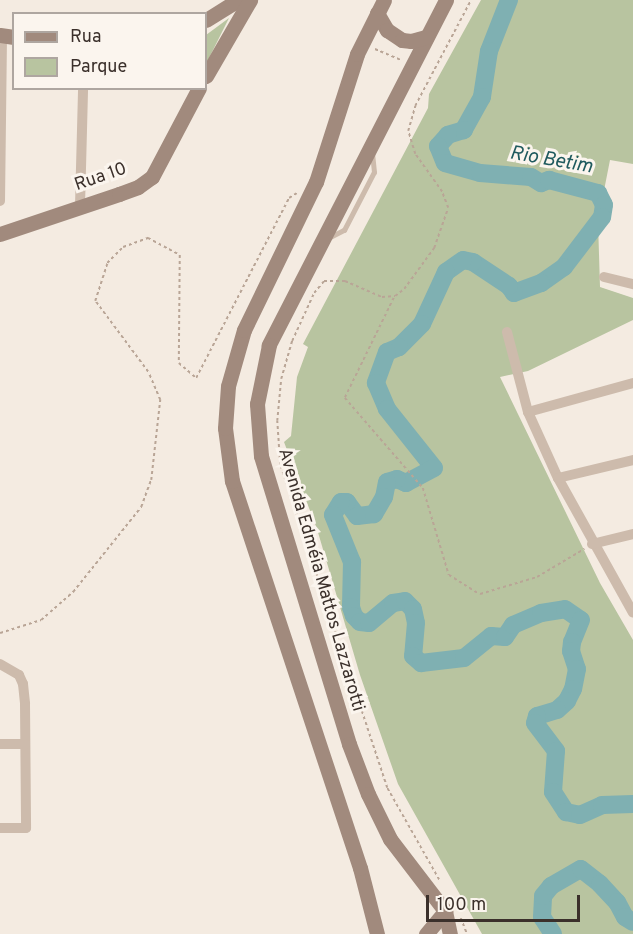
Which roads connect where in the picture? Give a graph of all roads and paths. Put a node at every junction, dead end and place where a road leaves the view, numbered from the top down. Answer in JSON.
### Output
{"nodes":[{"id":1,"x":250,"y":0,"type":"edge"},
{"id":2,"x":446,"y":0,"type":"edge"},
{"id":3,"x":471,"y":0,"type":"edge"},
{"id":4,"x":233,"y":1,"type":"edge"},
{"id":5,"x":380,"y":7,"type":"edge"},
{"id":6,"x":207,"y":19,"type":"edge"},
{"id":7,"x":5,"y":36,"type":"edge"},
{"id":8,"x":426,"y":37,"type":"junction"},
{"id":9,"x":362,"y":43,"type":"junction"},
{"id":10,"x":411,"y":64,"type":"junction"},
{"id":11,"x":207,"y":74,"type":"edge"},
{"id":12,"x":83,"y":90,"type":"edge"},
{"id":13,"x":198,"y":90,"type":"edge"},
{"id":14,"x":297,"y":193,"type":"dead end"},
{"id":15,"x":0,"y":201,"type":"edge"},
{"id":16,"x":80,"y":206,"type":"junction"},
{"id":17,"x":0,"y":234,"type":"edge"},
{"id":18,"x":604,"y":277,"type":"dead end"},
{"id":19,"x":633,"y":284,"type":"edge"},
{"id":20,"x":395,"y":296,"type":"junction"},
{"id":21,"x":507,"y":332,"type":"dead end"},
{"id":22,"x":633,"y":383,"type":"edge"},
{"id":23,"x":528,"y":412,"type":"junction"},
{"id":24,"x":633,"y":460,"type":"edge"},
{"id":25,"x":558,"y":478,"type":"junction"},
{"id":26,"x":633,"y":534,"type":"edge"},
{"id":27,"x":592,"y":543,"type":"junction"},
{"id":28,"x":633,"y":613,"type":"edge"},
{"id":29,"x":0,"y":633,"type":"edge"},
{"id":30,"x":0,"y":664,"type":"edge"},
{"id":31,"x":0,"y":744,"type":"edge"},
{"id":32,"x":25,"y":744,"type":"junction"},
{"id":33,"x":0,"y":828,"type":"edge"},
{"id":34,"x":440,"y":883,"type":"dead end"},
{"id":35,"x":452,"y":913,"type":"junction"},
{"id":36,"x":377,"y":934,"type":"edge"},
{"id":37,"x":426,"y":934,"type":"edge"},
{"id":38,"x":450,"y":934,"type":"edge"},
{"id":39,"x":467,"y":934,"type":"edge"}],
"edges":[{"from":1,"to":11,"type":"main road"},
{"from":2,"to":8,"type":"main road","name":"Avenida Edméia Mattos Lazzarotti"},
{"from":3,"to":20,"type":"path"},
{"from":4,"to":6,"type":"main road"},
{"from":5,"to":8,"type":"main road"},
{"from":5,"to":9,"type":"main road"},
{"from":7,"to":15,"type":"street"},
{"from":8,"to":10,"type":"main road","name":"Avenida Edméia Mattos Lazzarotti"},
{"from":9,"to":10,"type":"path"},
{"from":9,"to":36,"type":"main road"},
{"from":10,"to":35,"type":"main road","name":"Avenida Edméia Mattos Lazzarotti"},
{"from":12,"to":16,"type":"street"},
{"from":13,"to":16,"type":"main road","name":"Rua 10"},
{"from":14,"to":29,"type":"path"},
{"from":16,"to":17,"type":"main road","name":"Rua 10"},
{"from":18,"to":19,"type":"street"},
{"from":20,"to":27,"type":"path"},
{"from":20,"to":34,"type":"path"},
{"from":21,"to":23,"type":"street"},
{"from":22,"to":23,"type":"street"},
{"from":23,"to":25,"type":"street"},
{"from":24,"to":25,"type":"street"},
{"from":25,"to":27,"type":"street"},
{"from":26,"to":27,"type":"street"},
{"from":27,"to":28,"type":"street"},
{"from":30,"to":32,"type":"street"},
{"from":31,"to":32,"type":"street"},
{"from":32,"to":33,"type":"street"},
{"from":35,"to":37,"type":"main road"},
{"from":35,"to":38,"type":"main road","name":"Avenida Edméia Mattos Lazzarotti"},
{"from":35,"to":39,"type":"path"}]}
